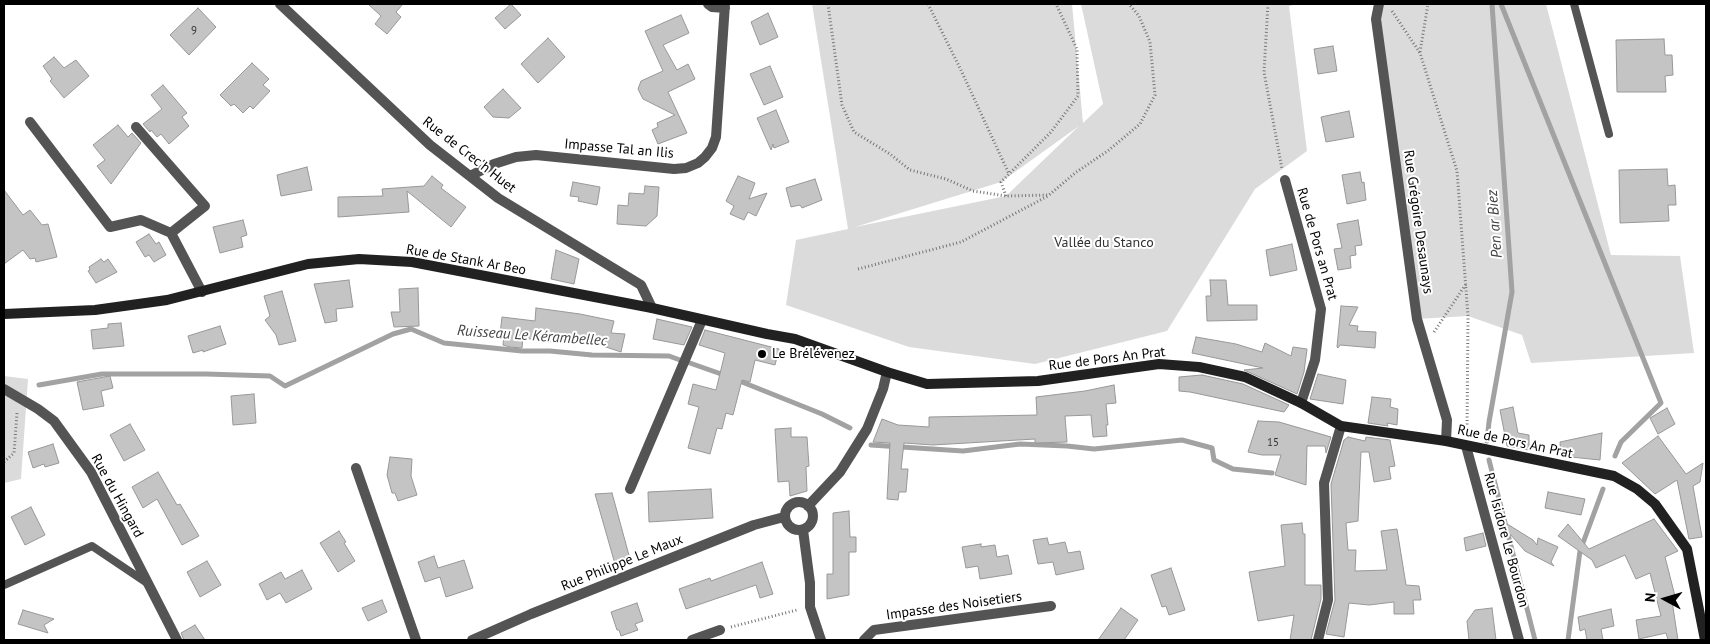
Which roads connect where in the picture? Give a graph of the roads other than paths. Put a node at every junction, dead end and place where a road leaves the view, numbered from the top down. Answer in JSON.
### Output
{"nodes":[{"id":1,"x":280,"y":4,"type":"edge"},
{"id":2,"x":708,"y":4,"type":"edge"},
{"id":3,"x":1379,"y":4,"type":"edge"},
{"id":4,"x":1574,"y":4,"type":"edge"},
{"id":5,"x":725,"y":6,"type":"edge"},
{"id":6,"x":30,"y":122,"type":"dead end"},
{"id":7,"x":136,"y":127,"type":"dead end"},
{"id":8,"x":1609,"y":134,"type":"dead end"},
{"id":9,"x":470,"y":176,"type":"junction"},
{"id":10,"x":1285,"y":180,"type":"road end"},
{"id":11,"x":171,"y":233,"type":"junction"},
{"id":12,"x":202,"y":292,"type":"junction"},
{"id":13,"x":652,"y":308,"type":"junction"},
{"id":14,"x":4,"y":314,"type":"edge"},
{"id":15,"x":702,"y":320,"type":"junction"},
{"id":16,"x":887,"y":372,"type":"junction"},
{"id":17,"x":4,"y":389,"type":"edge"},
{"id":18,"x":1301,"y":404,"type":"junction"},
{"id":19,"x":1341,"y":426,"type":"junction"},
{"id":20,"x":1446,"y":441,"type":"junction"},
{"id":21,"x":1466,"y":446,"type":"junction"},
{"id":22,"x":356,"y":468,"type":"dead end"},
{"id":23,"x":630,"y":489,"type":"dead end"},
{"id":24,"x":808,"y":506,"type":"junction"},
{"id":25,"x":784,"y":517,"type":"junction"},
{"id":26,"x":803,"y":530,"type":"junction"},
{"id":27,"x":148,"y":583,"type":"junction"},
{"id":28,"x":4,"y":585,"type":"edge"},
{"id":29,"x":1052,"y":606,"type":"dead end"},
{"id":30,"x":720,"y":630,"type":"road end"},
{"id":31,"x":177,"y":640,"type":"edge"},
{"id":32,"x":416,"y":640,"type":"edge"},
{"id":33,"x":472,"y":640,"type":"edge"},
{"id":34,"x":692,"y":640,"type":"edge"},
{"id":35,"x":821,"y":640,"type":"edge"},
{"id":36,"x":864,"y":640,"type":"edge"},
{"id":37,"x":1318,"y":640,"type":"edge"},
{"id":38,"x":1519,"y":640,"type":"edge"},
{"id":39,"x":1705,"y":640,"type":"edge"}],
"edges":[{"from":1,"to":9,"type":"street","name":"Rue de Crec'h Huet"},
{"from":2,"to":5,"type":"street","name":"Impasse Tal an Ilis"},
{"from":3,"to":20,"type":"street","name":"Rue Grégoire Desaunays"},
{"from":4,"to":8,"type":"lane"},
{"from":5,"to":9,"type":"street","name":"Impasse Tal an Ilis"},
{"from":6,"to":11,"type":"street"},
{"from":7,"to":11,"type":"street"},
{"from":9,"to":13,"type":"street","name":"Rue de Crec'h Huet"},
{"from":10,"to":18,"type":"street","name":"Rue de Pors an Prat"},
{"from":11,"to":12,"type":"street"},
{"from":12,"to":13,"type":"street","name":"Rue de Stank Ar Beo"},
{"from":12,"to":14,"type":"street","name":"Rue de Stank Ar Beo"},
{"from":13,"to":15,"type":"street","name":"Rue de Stank Ar Beo"},
{"from":15,"to":16,"type":"street","name":"Rue de Stank Ar Beo"},
{"from":15,"to":23,"type":"street"},
{"from":16,"to":18,"type":"street","name":"Rue de Pors An Prat"},
{"from":16,"to":24,"type":"street"},
{"from":17,"to":27,"type":"street","name":"Rue du Hingard"},
{"from":18,"to":19,"type":"street","name":"Rue de Pors An Prat"},
{"from":19,"to":20,"type":"street","name":"Rue de Pors An Prat"},
{"from":19,"to":37,"type":"street"},
{"from":20,"to":21,"type":"street","name":"Rue de Pors An Prat"},
{"from":21,"to":38,"type":"street","name":"Rue Isidore Le Bourdon"},
{"from":21,"to":39,"type":"street","name":"Rue de Pors An Prat"},
{"from":22,"to":32,"type":"street"},
{"from":24,"to":25,"type":"street"},
{"from":24,"to":26,"type":"street"},
{"from":25,"to":26,"type":"street"},
{"from":25,"to":33,"type":"street","name":"Rue Philippe Le Maux"},
{"from":26,"to":35,"type":"street"},
{"from":27,"to":28,"type":"lane"},
{"from":27,"to":31,"type":"street","name":"Rue du Hingard"},
{"from":29,"to":36,"type":"street","name":"Impasse des Noisetiers"},
{"from":30,"to":34,"type":"street"}]}
